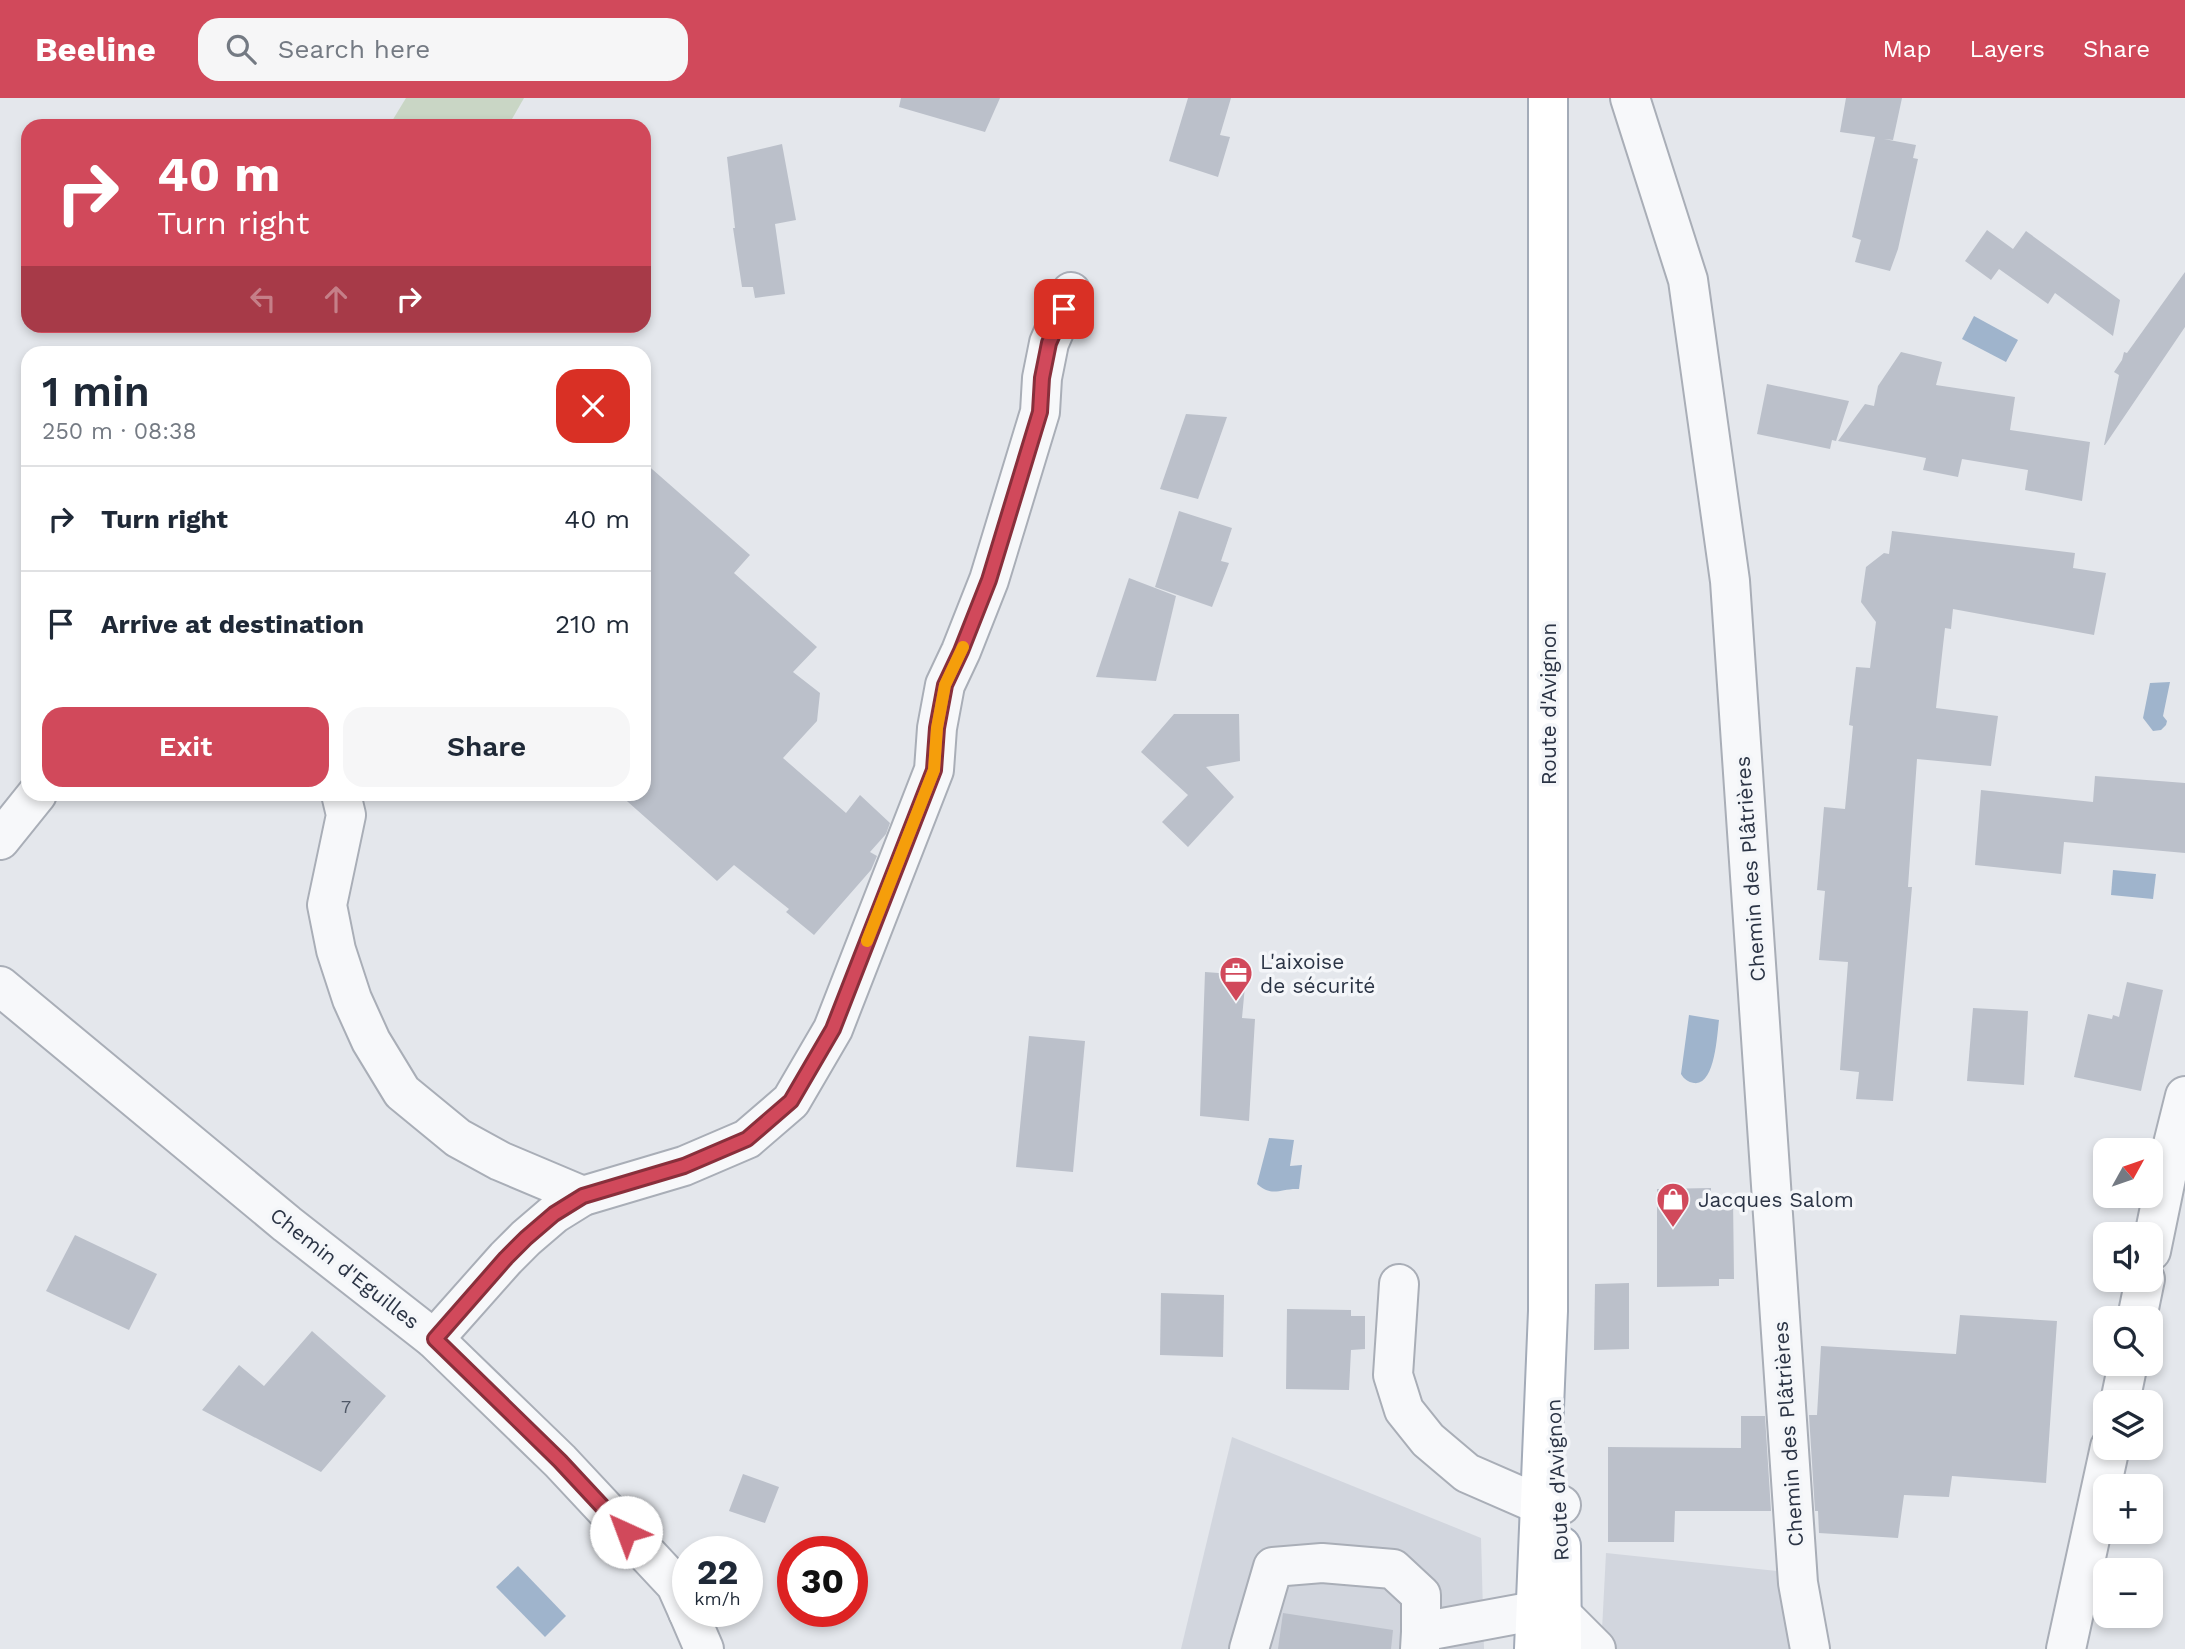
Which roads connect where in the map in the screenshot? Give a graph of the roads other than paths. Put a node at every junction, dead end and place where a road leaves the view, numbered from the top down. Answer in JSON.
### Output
{"nodes":[{"id":1,"x":1548,"y":98,"type":"edge"},
{"id":2,"x":1630,"y":98,"type":"edge"},
{"id":3,"x":1071,"y":292,"type":"dead end"},
{"id":4,"x":31,"y":801,"type":"edge"},
{"id":5,"x":343,"y":801,"type":"edge"},
{"id":6,"x":0,"y":840,"type":"edge"},
{"id":7,"x":0,"y":986,"type":"edge"},
{"id":8,"x":2185,"y":1096,"type":"edge"},
{"id":9,"x":583,"y":1196,"type":"junction"},
{"id":10,"x":2157,"y":1222,"type":"edge"},
{"id":11,"x":1399,"y":1284,"type":"dead end"},
{"id":12,"x":435,"y":1339,"type":"junction"},
{"id":13,"x":2107,"y":1460,"type":"edge"},
{"id":14,"x":1550,"y":1505,"type":"junction"},
{"id":15,"x":672,"y":1581,"type":"edge"},
{"id":16,"x":1553,"y":1625,"type":"edge"},
{"id":17,"x":694,"y":1627,"type":"edge"},
{"id":18,"x":1421,"y":1641,"type":"edge"},
{"id":19,"x":704,"y":1649,"type":"edge"},
{"id":20,"x":1249,"y":1649,"type":"edge"},
{"id":21,"x":1534,"y":1649,"type":"edge"},
{"id":22,"x":1596,"y":1649,"type":"edge"},
{"id":23,"x":1810,"y":1649,"type":"edge"},
{"id":24,"x":2066,"y":1649,"type":"edge"}],
"edges":[{"from":1,"to":14,"type":"main road","name":"Route d'Avignon"},
{"from":2,"to":23,"type":"street","name":"Chemin des Plâtrières"},
{"from":3,"to":9,"type":"street"},
{"from":4,"to":6,"type":"street"},
{"from":5,"to":9,"type":"street"},
{"from":7,"to":12,"type":"street","name":"Chemin d'Eguilles"},
{"from":8,"to":10,"type":"street"},
{"from":9,"to":12,"type":"street"},
{"from":11,"to":14,"type":"street"},
{"from":12,"to":15,"type":"street","name":"Chemin d'Eguilles"},
{"from":13,"to":24,"type":"street"},
{"from":14,"to":16,"type":"main road","name":"Route d'Avignon"},
{"from":16,"to":18,"type":"street"},
{"from":16,"to":21,"type":"main road","name":"Route d'Avignon"},
{"from":16,"to":22,"type":"street"},
{"from":17,"to":19,"type":"street","name":"Chemin d'Eguilles"},
{"from":18,"to":20,"type":"street"}]}
